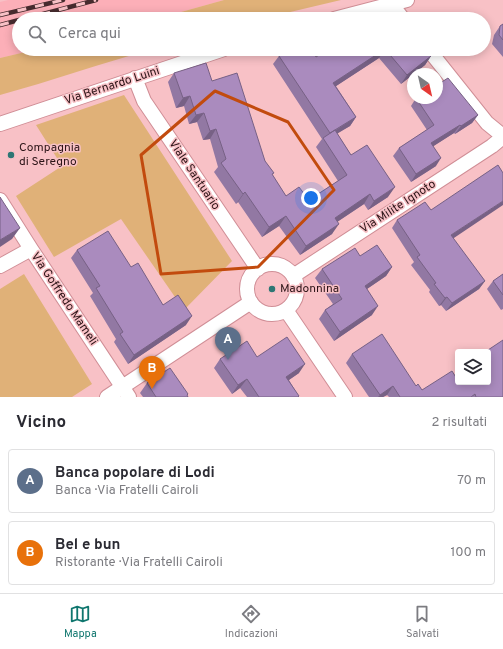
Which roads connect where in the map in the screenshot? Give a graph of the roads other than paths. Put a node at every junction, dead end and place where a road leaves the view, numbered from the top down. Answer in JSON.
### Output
{"nodes":[{"id":1,"x":401,"y":2,"type":"edge"},
{"id":2,"x":362,"y":12,"type":"edge"},
{"id":3,"x":398,"y":12,"type":"edge"},
{"id":4,"x":203,"y":56,"type":"edge"},
{"id":5,"x":434,"y":56,"type":"edge"},
{"id":6,"x":135,"y":78,"type":"junction"},
{"id":7,"x":0,"y":124,"type":"edge"},
{"id":8,"x":503,"y":136,"type":"edge"},
{"id":9,"x":0,"y":200,"type":"edge"},
{"id":10,"x":31,"y":249,"type":"junction"},
{"id":11,"x":0,"y":266,"type":"edge"},
{"id":12,"x":258,"y":269,"type":"junction"},
{"id":13,"x":293,"y":276,"type":"junction"},
{"id":14,"x":251,"y":302,"type":"junction"},
{"id":15,"x":286,"y":310,"type":"junction"},
{"id":16,"x":126,"y":392,"type":"edge"},
{"id":17,"x":107,"y":397,"type":"edge"},
{"id":18,"x":345,"y":397,"type":"edge"}],
"edges":[{"from":1,"to":2,"type":"street"},
{"from":1,"to":3,"type":"street"},
{"from":4,"to":6,"type":"street","name":"Via Bernardo Luini"},
{"from":5,"to":8,"type":"street"},
{"from":6,"to":7,"type":"street","name":"Via Bernardo Luini"},
{"from":6,"to":12,"type":"street","name":"Viale Santuario"},
{"from":8,"to":13,"type":"street","name":"Via Milite Ignoto"},
{"from":9,"to":10,"type":"street","name":"Via Goffredo Mameli"},
{"from":10,"to":11,"type":"street"},
{"from":10,"to":16,"type":"street","name":"Via Goffredo Mameli"},
{"from":12,"to":13,"type":"street"},
{"from":12,"to":14,"type":"street"},
{"from":13,"to":15,"type":"street"},
{"from":14,"to":15,"type":"street"},
{"from":14,"to":16,"type":"street"},
{"from":15,"to":18,"type":"street"},
{"from":16,"to":17,"type":"street"}]}
